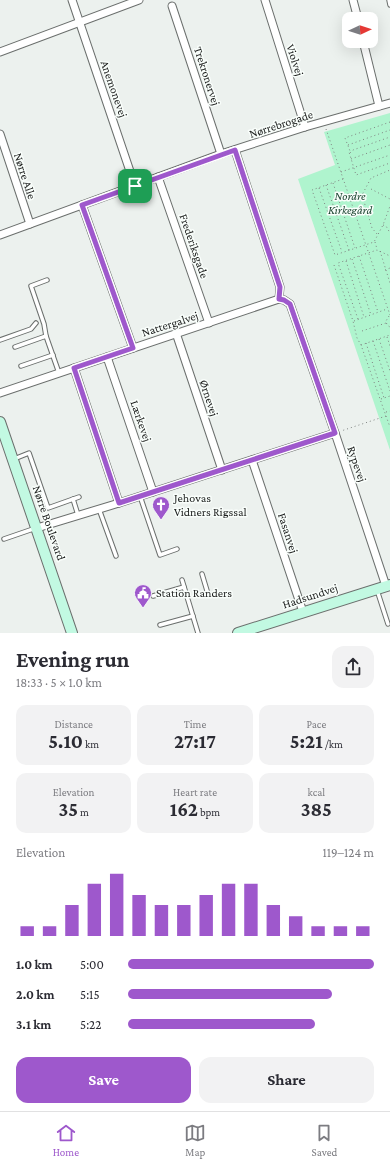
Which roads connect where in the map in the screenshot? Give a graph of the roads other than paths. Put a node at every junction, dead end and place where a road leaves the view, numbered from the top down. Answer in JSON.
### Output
{"nodes":[{"id":1,"x":72,"y":0,"type":"edge"},
{"id":2,"x":139,"y":0,"type":"edge"},
{"id":3,"x":264,"y":0,"type":"edge"},
{"id":4,"x":353,"y":0,"type":"edge"},
{"id":5,"x":389,"y":0,"type":"edge"},
{"id":6,"x":390,"y":5,"type":"edge"},
{"id":7,"x":172,"y":6,"type":"dead end"},
{"id":8,"x":356,"y":12,"type":"edge"},
{"id":9,"x":80,"y":22,"type":"junction"},
{"id":10,"x":365,"y":48,"type":"edge"},
{"id":11,"x":0,"y":52,"type":"edge"},
{"id":12,"x":390,"y":103,"type":"edge"},
{"id":13,"x":379,"y":106,"type":"junction"},
{"id":14,"x":305,"y":127,"type":"junction"},
{"id":15,"x":0,"y":134,"type":"edge"},
{"id":16,"x":235,"y":150,"type":"junction"},
{"id":17,"x":221,"y":154,"type":"junction"},
{"id":18,"x":158,"y":177,"type":"junction"},
{"id":19,"x":135,"y":186,"type":"junction"},
{"id":20,"x":82,"y":205,"type":"junction"},
{"id":21,"x":30,"y":224,"type":"junction"},
{"id":22,"x":0,"y":236,"type":"edge"},
{"id":23,"x":47,"y":280,"type":"dead end"},
{"id":24,"x":279,"y":299,"type":"junction"},
{"id":25,"x":36,"y":323,"type":"dead end"},
{"id":26,"x":209,"y":323,"type":"junction"},
{"id":27,"x":176,"y":334,"type":"junction"},
{"id":28,"x":46,"y":336,"type":"junction"},
{"id":29,"x":0,"y":340,"type":"edge"},
{"id":30,"x":15,"y":347,"type":"dead end"},
{"id":31,"x":133,"y":348,"type":"junction"},
{"id":32,"x":53,"y":355,"type":"junction"},
{"id":33,"x":108,"y":357,"type":"junction"},
{"id":34,"x":21,"y":366,"type":"dead end"},
{"id":35,"x":74,"y":368,"type":"junction"},
{"id":36,"x":59,"y":373,"type":"junction"},
{"id":37,"x":0,"y":394,"type":"edge"},
{"id":38,"x":0,"y":422,"type":"edge"},
{"id":39,"x":335,"y":433,"type":"junction"},
{"id":40,"x":13,"y":459,"type":"junction"},
{"id":41,"x":252,"y":460,"type":"junction"},
{"id":42,"x":222,"y":470,"type":"junction"},
{"id":43,"x":153,"y":492,"type":"junction"},
{"id":44,"x":140,"y":496,"type":"junction"},
{"id":45,"x":79,"y":497,"type":"dead end"},
{"id":46,"x":73,"y":499,"type":"junction"},
{"id":47,"x":119,"y":503,"type":"junction"},
{"id":48,"x":99,"y":509,"type":"junction"},
{"id":49,"x":78,"y":515,"type":"junction"},
{"id":50,"x":37,"y":528,"type":"junction"},
{"id":51,"x":4,"y":539,"type":"dead end"},
{"id":52,"x":177,"y":549,"type":"dead end"},
{"id":53,"x":116,"y":556,"type":"dead end"},
{"id":54,"x":202,"y":574,"type":"dead end"},
{"id":55,"x":182,"y":580,"type":"dead end"},
{"id":56,"x":184,"y":587,"type":"junction"},
{"id":57,"x":384,"y":587,"type":"edge"},
{"id":58,"x":208,"y":594,"type":"dead end"},
{"id":59,"x":153,"y":596,"type":"dead end"},
{"id":60,"x":303,"y":612,"type":"junction"},
{"id":61,"x":193,"y":616,"type":"junction"},
{"id":62,"x":388,"y":624,"type":"dead end"},
{"id":63,"x":160,"y":625,"type":"dead end"},
{"id":64,"x":72,"y":633,"type":"edge"},
{"id":65,"x":198,"y":633,"type":"edge"},
{"id":66,"x":238,"y":633,"type":"edge"}],
"edges":[{"from":1,"to":9,"type":"street","name":"Anemonevej"},
{"from":2,"to":9,"type":"street"},
{"from":3,"to":14,"type":"street","name":"Violvej"},
{"from":4,"to":8,"type":"street"},
{"from":5,"to":6,"type":"lane"},
{"from":7,"to":17,"type":"street","name":"Trekronervej"},
{"from":9,"to":11,"type":"street"},
{"from":9,"to":19,"type":"street","name":"Anemonevej"},
{"from":10,"to":13,"type":"street"},
{"from":12,"to":13,"type":"street","name":"Nørrebrogade"},
{"from":13,"to":14,"type":"street","name":"Nørrebrogade"},
{"from":14,"to":16,"type":"street","name":"Nørrebrogade"},
{"from":15,"to":21,"type":"street","name":"Nørre Alle"},
{"from":16,"to":17,"type":"street","name":"Nørrebrogade"},
{"from":16,"to":24,"type":"street"},
{"from":17,"to":18,"type":"street","name":"Nørrebrogade"},
{"from":18,"to":19,"type":"street","name":"Nørrebrogade"},
{"from":18,"to":26,"type":"street","name":"Frederiksgade"},
{"from":19,"to":20,"type":"street","name":"Nørrebrogade"},
{"from":20,"to":21,"type":"street","name":"Nørrebrogade"},
{"from":20,"to":31,"type":"street"},
{"from":21,"to":22,"type":"street","name":"Nørrebrogade"},
{"from":23,"to":28,"type":"lane"},
{"from":24,"to":26,"type":"street","name":"Nattergalvej"},
{"from":24,"to":39,"type":"street","name":"Rypevej"},
{"from":25,"to":29,"type":"lane"},
{"from":26,"to":27,"type":"street","name":"Nattergalvej"},
{"from":27,"to":31,"type":"street","name":"Nattergalvej"},
{"from":27,"to":42,"type":"street","name":"Ørnevej"},
{"from":28,"to":30,"type":"lane"},
{"from":28,"to":32,"type":"lane"},
{"from":31,"to":33,"type":"street","name":"Nattergalvej"},
{"from":32,"to":34,"type":"lane"},
{"from":32,"to":36,"type":"lane"},
{"from":33,"to":35,"type":"street","name":"Nattergalvej"},
{"from":33,"to":43,"type":"street","name":"Lærkevej"},
{"from":35,"to":36,"type":"street","name":"Nattergalvej"},
{"from":35,"to":47,"type":"street"},
{"from":36,"to":37,"type":"street","name":"Nattergalvej"},
{"from":38,"to":40,"type":"street","name":"Nørre Boulevard"},
{"from":39,"to":41,"type":"street"},
{"from":39,"to":57,"type":"street","name":"Rypevej"},
{"from":40,"to":46,"type":"lane"},
{"from":40,"to":50,"type":"street","name":"Nørre Boulevard"},
{"from":41,"to":42,"type":"street"},
{"from":41,"to":60,"type":"street","name":"Fasanvej"},
{"from":42,"to":43,"type":"street"},
{"from":43,"to":44,"type":"street"},
{"from":44,"to":47,"type":"street"},
{"from":44,"to":52,"type":"lane"},
{"from":45,"to":46,"type":"lane"},
{"from":46,"to":49,"type":"lane"},
{"from":47,"to":48,"type":"street"},
{"from":48,"to":49,"type":"street"},
{"from":48,"to":53,"type":"lane"},
{"from":49,"to":50,"type":"street"},
{"from":50,"to":51,"type":"lane"},
{"from":50,"to":64,"type":"street","name":"Nørre Boulevard"},
{"from":54,"to":58,"type":"lane"},
{"from":55,"to":56,"type":"lane"},
{"from":56,"to":59,"type":"lane"},
{"from":56,"to":61,"type":"lane"},
{"from":57,"to":60,"type":"street","name":"Hadsundvej"},
{"from":57,"to":62,"type":"lane"},
{"from":60,"to":66,"type":"street","name":"Hadsundvej"},
{"from":61,"to":63,"type":"lane"},
{"from":61,"to":65,"type":"lane"}]}
